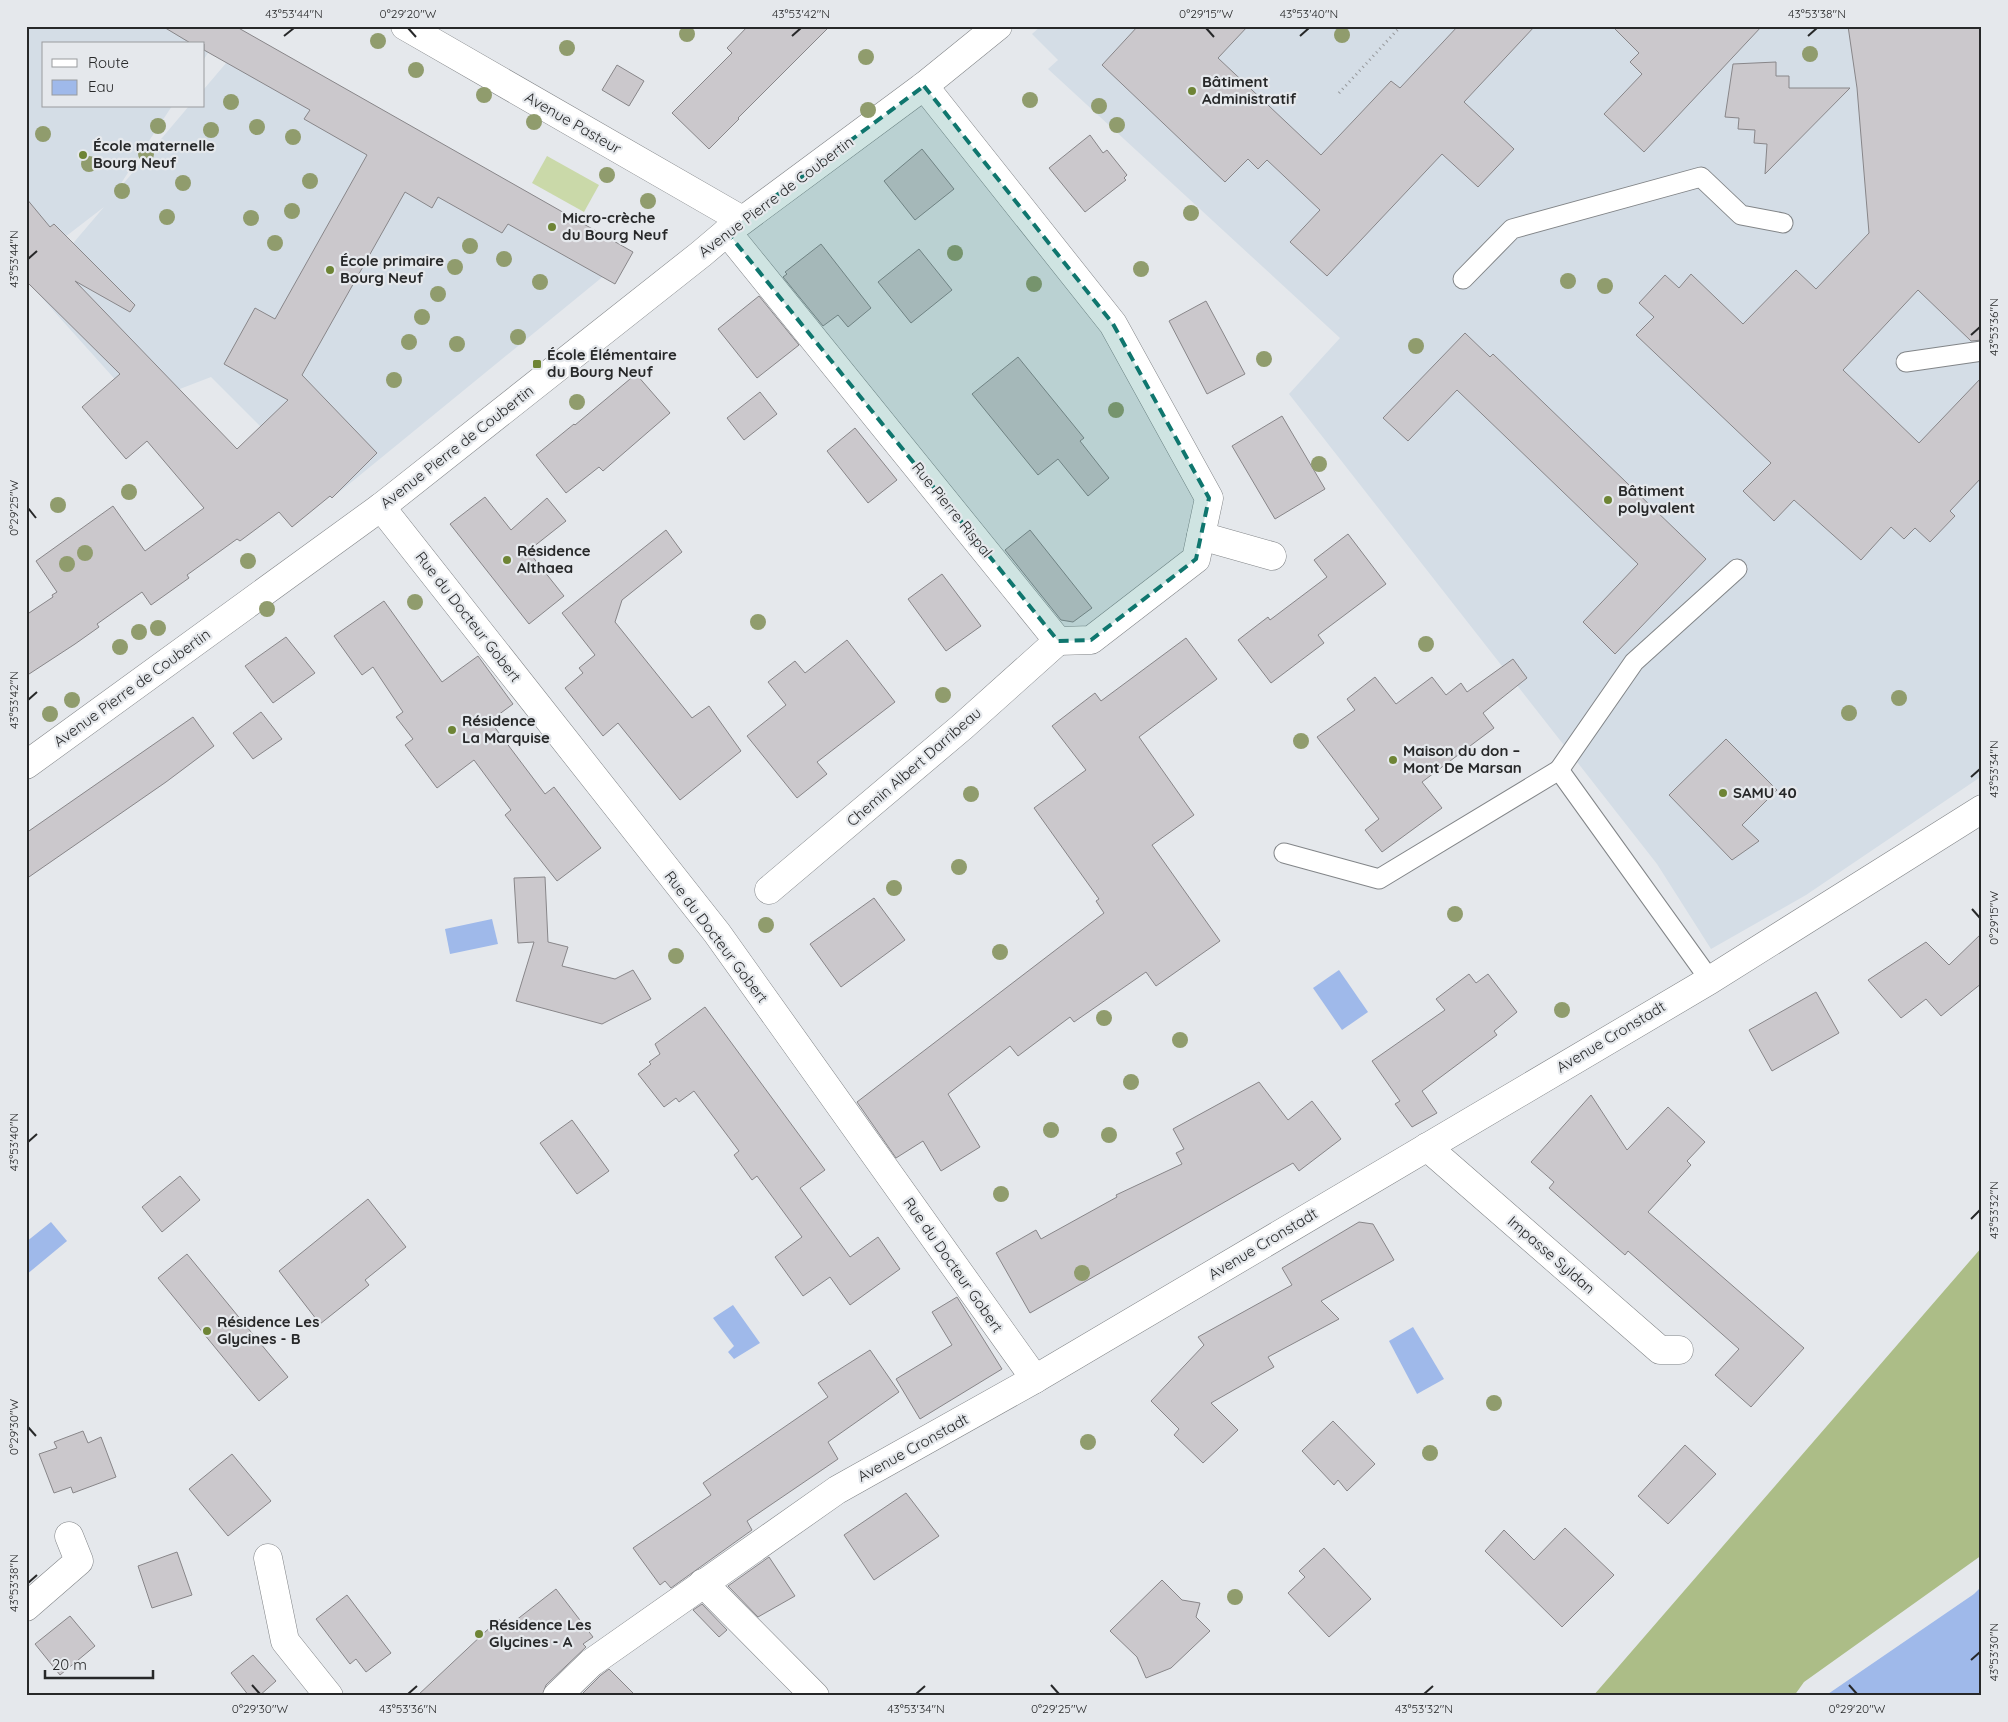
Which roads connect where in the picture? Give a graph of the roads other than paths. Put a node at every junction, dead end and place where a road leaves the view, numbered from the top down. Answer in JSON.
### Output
{"nodes":[{"id":1,"x":405,"y":26,"type":"edge"},
{"id":2,"x":998,"y":26,"type":"edge"},
{"id":3,"x":924,"y":86,"type":"junction"},
{"id":4,"x":1783,"y":223,"type":"dead end"},
{"id":5,"x":734,"y":226,"type":"junction"},
{"id":6,"x":1464,"y":279,"type":"dead end"},
{"id":7,"x":1982,"y":351,"type":"edge"},
{"id":8,"x":1906,"y":362,"type":"dead end"},
{"id":9,"x":381,"y":507,"type":"junction"},
{"id":10,"x":1201,"y":536,"type":"junction"},
{"id":11,"x":1272,"y":556,"type":"dead end"},
{"id":12,"x":1737,"y":569,"type":"dead end"},
{"id":13,"x":1058,"y":641,"type":"junction"},
{"id":14,"x":26,"y":764,"type":"edge"},
{"id":15,"x":1559,"y":770,"type":"junction"},
{"id":16,"x":1982,"y":809,"type":"edge"},
{"id":17,"x":1284,"y":852,"type":"dead end"},
{"id":18,"x":769,"y":890,"type":"dead end"},
{"id":19,"x":1710,"y":980,"type":"junction"},
{"id":20,"x":1427,"y":1147,"type":"junction"},
{"id":21,"x":1679,"y":1350,"type":"dead end"},
{"id":22,"x":1035,"y":1379,"type":"junction"},
{"id":23,"x":69,"y":1536,"type":"dead end"},
{"id":24,"x":268,"y":1558,"type":"dead end"},
{"id":25,"x":703,"y":1583,"type":"junction"},
{"id":26,"x":26,"y":1607,"type":"edge"},
{"id":27,"x":328,"y":1696,"type":"edge"},
{"id":28,"x":557,"y":1696,"type":"edge"},
{"id":29,"x":815,"y":1696,"type":"edge"}],
"edges":[{"from":1,"to":5,"type":"street","name":"Avenue Pasteur"},
{"from":2,"to":3,"type":"street","name":"Avenue Pierre de Coubertin"},
{"from":3,"to":5,"type":"street","name":"Avenue Pierre de Coubertin"},
{"from":3,"to":10,"type":"street"},
{"from":4,"to":6,"type":"lane"},
{"from":5,"to":9,"type":"street","name":"Avenue Pierre de Coubertin"},
{"from":5,"to":13,"type":"street","name":"Rue Pierre Rispal"},
{"from":7,"to":8,"type":"lane"},
{"from":9,"to":14,"type":"street","name":"Avenue Pierre de Coubertin"},
{"from":9,"to":22,"type":"street","name":"Rue du Docteur Gobert"},
{"from":10,"to":11,"type":"street"},
{"from":10,"to":13,"type":"street"},
{"from":12,"to":15,"type":"lane"},
{"from":13,"to":18,"type":"street","name":"Chemin Albert Darribeau"},
{"from":15,"to":17,"type":"lane"},
{"from":15,"to":19,"type":"lane"},
{"from":16,"to":19,"type":"street","name":"Avenue Cronstadt"},
{"from":19,"to":20,"type":"street","name":"Avenue Cronstadt"},
{"from":20,"to":21,"type":"street","name":"Impasse Syldan"},
{"from":20,"to":22,"type":"street","name":"Avenue Cronstadt"},
{"from":22,"to":25,"type":"street","name":"Avenue Cronstadt"},
{"from":23,"to":26,"type":"street"},
{"from":24,"to":27,"type":"street"},
{"from":25,"to":28,"type":"street","name":"Avenue Cronstadt"},
{"from":25,"to":29,"type":"street"}]}
